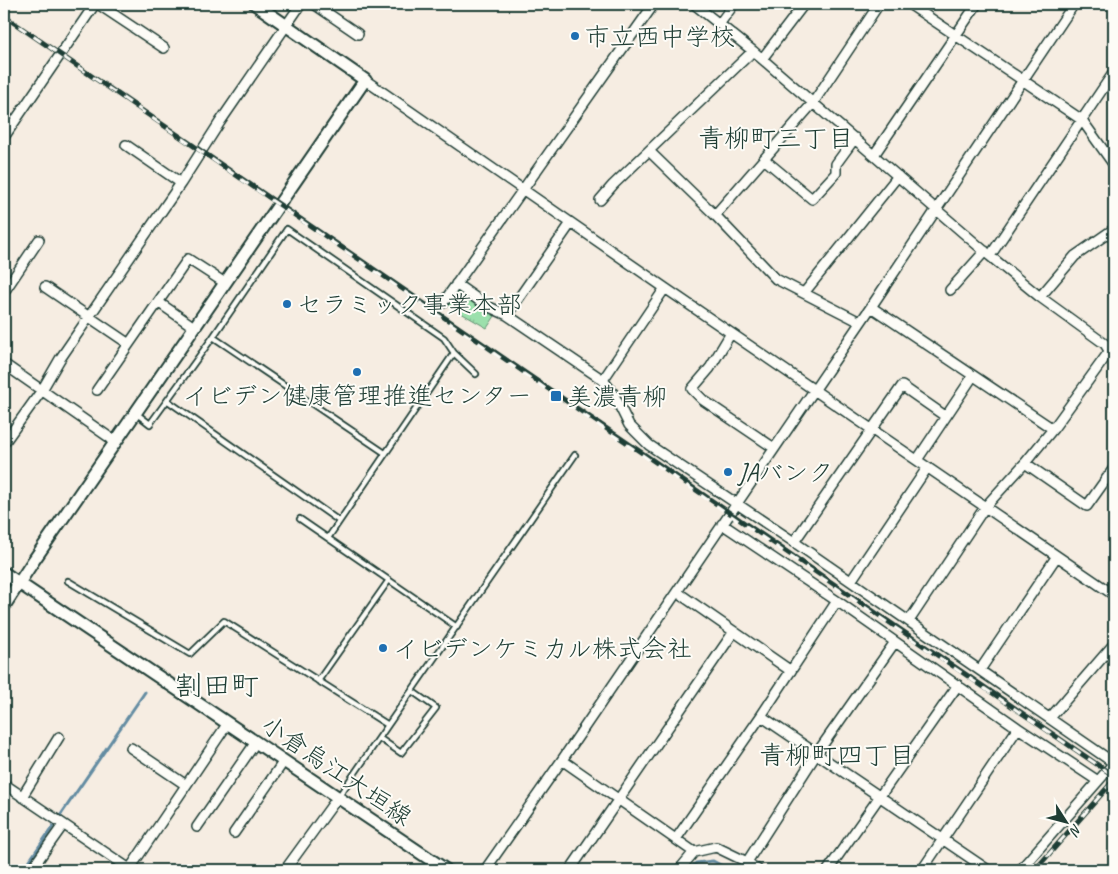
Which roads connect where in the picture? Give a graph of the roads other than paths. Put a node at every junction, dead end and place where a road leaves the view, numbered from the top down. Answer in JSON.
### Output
{"nodes":[{"id":1,"x":96,"y":4,"type":"edge"},
{"id":2,"x":255,"y":4,"type":"edge"},
{"id":3,"x":300,"y":4,"type":"edge"},
{"id":4,"x":314,"y":4,"type":"edge"},
{"id":5,"x":654,"y":4,"type":"edge"},
{"id":6,"x":694,"y":4,"type":"edge"},
{"id":7,"x":734,"y":4,"type":"edge"},
{"id":8,"x":804,"y":4,"type":"edge"},
{"id":9,"x":880,"y":4,"type":"edge"},
{"id":10,"x":909,"y":4,"type":"edge"},
{"id":11,"x":977,"y":4,"type":"edge"},
{"id":12,"x":1074,"y":4,"type":"edge"},
{"id":13,"x":720,"y":23,"type":"junction"},
{"id":14,"x":286,"y":25,"type":"junction"},
{"id":15,"x":358,"y":34,"type":"dead end"},
{"id":16,"x":957,"y":36,"type":"junction"},
{"id":17,"x":164,"y":48,"type":"dead end"},
{"id":18,"x":753,"y":51,"type":"junction"},
{"id":19,"x":762,"y":59,"type":"junction"},
{"id":20,"x":1114,"y":72,"type":"edge"},
{"id":21,"x":365,"y":80,"type":"junction"},
{"id":22,"x":1022,"y":80,"type":"junction"},
{"id":23,"x":813,"y":103,"type":"junction"},
{"id":24,"x":1082,"y":120,"type":"junction"},
{"id":25,"x":4,"y":137,"type":"edge"},
{"id":26,"x":855,"y":138,"type":"junction"},
{"id":27,"x":126,"y":145,"type":"dead end"},
{"id":28,"x":649,"y":151,"type":"junction"},
{"id":29,"x":874,"y":155,"type":"junction"},
{"id":30,"x":764,"y":159,"type":"junction"},
{"id":31,"x":1114,"y":163,"type":"edge"},
{"id":32,"x":898,"y":176,"type":"junction"},
{"id":33,"x":181,"y":183,"type":"junction"},
{"id":34,"x":522,"y":189,"type":"junction"},
{"id":35,"x":600,"y":200,"type":"dead end"},
{"id":36,"x":936,"y":209,"type":"junction"},
{"id":37,"x":714,"y":215,"type":"junction"},
{"id":38,"x":571,"y":223,"type":"junction"},
{"id":39,"x":1114,"y":229,"type":"edge"},
{"id":40,"x":39,"y":240,"type":"dead end"},
{"id":41,"x":988,"y":254,"type":"junction"},
{"id":42,"x":225,"y":283,"type":"junction"},
{"id":43,"x":456,"y":284,"type":"junction"},
{"id":44,"x":45,"y":287,"type":"dead end"},
{"id":45,"x":665,"y":288,"type":"junction"},
{"id":46,"x":950,"y":290,"type":"dead end"},
{"id":47,"x":4,"y":292,"type":"edge"},
{"id":48,"x":804,"y":293,"type":"junction"},
{"id":49,"x":1040,"y":297,"type":"junction"},
{"id":50,"x":158,"y":302,"type":"junction"},
{"id":51,"x":443,"y":303,"type":"dead end"},
{"id":52,"x":871,"y":307,"type":"junction"},
{"id":53,"x":507,"y":316,"type":"junction"},
{"id":54,"x":89,"y":317,"type":"junction"},
{"id":55,"x":860,"y":322,"type":"junction"},
{"id":56,"x":194,"y":327,"type":"junction"},
{"id":57,"x":730,"y":333,"type":"junction"},
{"id":58,"x":213,"y":337,"type":"junction"},
{"id":59,"x":129,"y":344,"type":"junction"},
{"id":60,"x":1113,"y":352,"type":"edge"},
{"id":61,"x":454,"y":353,"type":"junction"},
{"id":62,"x":4,"y":364,"type":"edge"},
{"id":63,"x":476,"y":374,"type":"dead end"},
{"id":64,"x":973,"y":376,"type":"junction"},
{"id":65,"x":603,"y":380,"type":"junction"},
{"id":66,"x":42,"y":390,"type":"junction"},
{"id":67,"x":97,"y":390,"type":"dead end"},
{"id":68,"x":814,"y":390,"type":"junction"},
{"id":69,"x":168,"y":401,"type":"junction"},
{"id":70,"x":135,"y":413,"type":"junction"},
{"id":71,"x":945,"y":416,"type":"junction"},
{"id":72,"x":871,"y":429,"type":"junction"},
{"id":73,"x":1053,"y":429,"type":"junction"},
{"id":74,"x":7,"y":431,"type":"edge"},
{"id":75,"x":116,"y":442,"type":"junction"},
{"id":76,"x":4,"y":443,"type":"edge"},
{"id":77,"x":774,"y":448,"type":"junction"},
{"id":78,"x":385,"y":453,"type":"junction"},
{"id":79,"x":575,"y":455,"type":"dead end"},
{"id":80,"x":917,"y":460,"type":"junction"},
{"id":81,"x":1025,"y":463,"type":"junction"},
{"id":82,"x":927,"y":468,"type":"junction"},
{"id":83,"x":1114,"y":468,"type":"edge"},
{"id":84,"x":736,"y":503,"type":"junction"},
{"id":85,"x":985,"y":507,"type":"junction"},
{"id":86,"x":300,"y":519,"type":"dead end"},
{"id":87,"x":339,"y":521,"type":"junction"},
{"id":88,"x":722,"y":524,"type":"junction"},
{"id":89,"x":328,"y":538,"type":"junction"},
{"id":90,"x":794,"y":542,"type":"junction"},
{"id":91,"x":1057,"y":556,"type":"junction"},
{"id":92,"x":4,"y":573,"type":"edge"},
{"id":93,"x":389,"y":580,"type":"junction"},
{"id":94,"x":68,"y":581,"type":"dead end"},
{"id":95,"x":851,"y":581,"type":"junction"},
{"id":96,"x":19,"y":583,"type":"junction"},
{"id":97,"x":677,"y":592,"type":"junction"},
{"id":98,"x":1114,"y":595,"type":"edge"},
{"id":99,"x":838,"y":601,"type":"junction"},
{"id":100,"x":4,"y":606,"type":"edge"},
{"id":101,"x":909,"y":621,"type":"junction"},
{"id":102,"x":457,"y":627,"type":"junction"},
{"id":103,"x":733,"y":633,"type":"junction"},
{"id":104,"x":895,"y":642,"type":"junction"},
{"id":105,"x":1114,"y":644,"type":"edge"},
{"id":106,"x":980,"y":670,"type":"junction"},
{"id":107,"x":790,"y":671,"type":"junction"},
{"id":108,"x":318,"y":681,"type":"junction"},
{"id":109,"x":958,"y":685,"type":"junction"},
{"id":110,"x":412,"y":691,"type":"junction"},
{"id":111,"x":761,"y":716,"type":"junction"},
{"id":112,"x":1050,"y":718,"type":"junction"},
{"id":113,"x":228,"y":723,"type":"junction"},
{"id":114,"x":388,"y":725,"type":"junction"},
{"id":115,"x":1018,"y":728,"type":"junction"},
{"id":116,"x":59,"y":737,"type":"dead end"},
{"id":117,"x":379,"y":738,"type":"junction"},
{"id":118,"x":256,"y":742,"type":"junction"},
{"id":119,"x":131,"y":748,"type":"dead end"},
{"id":120,"x":817,"y":753,"type":"junction"},
{"id":121,"x":562,"y":760,"type":"junction"},
{"id":122,"x":284,"y":761,"type":"junction"},
{"id":123,"x":1114,"y":763,"type":"edge"},
{"id":124,"x":1098,"y":781,"type":"junction"},
{"id":125,"x":4,"y":784,"type":"edge"},
{"id":126,"x":186,"y":786,"type":"junction"},
{"id":127,"x":879,"y":795,"type":"junction"},
{"id":128,"x":22,"y":797,"type":"junction"},
{"id":129,"x":338,"y":797,"type":"junction"},
{"id":130,"x":618,"y":800,"type":"junction"},
{"id":131,"x":64,"y":825,"type":"junction"},
{"id":132,"x":197,"y":827,"type":"dead end"},
{"id":133,"x":234,"y":833,"type":"dead end"},
{"id":134,"x":676,"y":839,"type":"junction"},
{"id":135,"x":943,"y":840,"type":"junction"},
{"id":136,"x":694,"y":852,"type":"junction"},
{"id":137,"x":747,"y":862,"type":"junction"},
{"id":138,"x":36,"y":863,"type":"dead end"},
{"id":139,"x":130,"y":870,"type":"edge"},
{"id":140,"x":285,"y":870,"type":"edge"},
{"id":141,"x":444,"y":870,"type":"edge"},
{"id":142,"x":486,"y":870,"type":"edge"},
{"id":143,"x":570,"y":870,"type":"edge"},
{"id":144,"x":680,"y":870,"type":"edge"},
{"id":145,"x":758,"y":870,"type":"edge"},
{"id":146,"x":828,"y":870,"type":"edge"},
{"id":147,"x":922,"y":870,"type":"edge"},
{"id":148,"x":988,"y":870,"type":"edge"},
{"id":149,"x":1020,"y":870,"type":"edge"}],
"edges":[{"from":1,"to":17,"type":"street"},
{"from":1,"to":25,"type":"street"},
{"from":2,"to":14,"type":"street"},
{"from":3,"to":14,"type":"street"},
{"from":4,"to":15,"type":"street"},
{"from":5,"to":34,"type":"street"},
{"from":6,"to":13,"type":"street"},
{"from":7,"to":13,"type":"street"},
{"from":8,"to":19,"type":"street"},
{"from":9,"to":23,"type":"street"},
{"from":10,"to":16,"type":"street"},
{"from":11,"to":16,"type":"street"},
{"from":12,"to":22,"type":"street"},
{"from":13,"to":18,"type":"street"},
{"from":14,"to":21,"type":"street"},
{"from":14,"to":33,"type":"street"},
{"from":16,"to":22,"type":"street"},
{"from":16,"to":29,"type":"street"},
{"from":18,"to":19,"type":"street"},
{"from":18,"to":28,"type":"street"},
{"from":19,"to":23,"type":"street"},
{"from":20,"to":24,"type":"street"},
{"from":21,"to":34,"type":"street"},
{"from":21,"to":42,"type":"street"},
{"from":22,"to":24,"type":"street"},
{"from":22,"to":36,"type":"street"},
{"from":23,"to":26,"type":"street"},
{"from":23,"to":30,"type":"street"},
{"from":24,"to":31,"type":"street"},
{"from":24,"to":41,"type":"street"},
{"from":26,"to":29,"type":"street"},
{"from":26,"to":30,"type":"street"},
{"from":27,"to":33,"type":"street"},
{"from":28,"to":35,"type":"street"},
{"from":28,"to":37,"type":"street"},
{"from":29,"to":32,"type":"street"},
{"from":30,"to":37,"type":"street"},
{"from":32,"to":36,"type":"street"},
{"from":32,"to":48,"type":"street"},
{"from":33,"to":54,"type":"street"},
{"from":34,"to":38,"type":"street"},
{"from":34,"to":43,"type":"street"},
{"from":36,"to":41,"type":"street"},
{"from":36,"to":52,"type":"street"},
{"from":37,"to":48,"type":"street"},
{"from":38,"to":45,"type":"street"},
{"from":38,"to":53,"type":"street"},
{"from":39,"to":49,"type":"street"},
{"from":40,"to":47,"type":"street"},
{"from":41,"to":46,"type":"street"},
{"from":41,"to":49,"type":"street"},
{"from":42,"to":50,"type":"street"},
{"from":42,"to":56,"type":"street"},
{"from":43,"to":51,"type":"street"},
{"from":43,"to":53,"type":"street"},
{"from":44,"to":54,"type":"street"},
{"from":45,"to":57,"type":"street"},
{"from":45,"to":65,"type":"street"},
{"from":48,"to":55,"type":"street"},
{"from":49,"to":60,"type":"street"},
{"from":50,"to":56,"type":"street"},
{"from":50,"to":59,"type":"street"},
{"from":52,"to":55,"type":"street"},
{"from":52,"to":64,"type":"street"},
{"from":53,"to":65,"type":"street"},
{"from":54,"to":59,"type":"street"},
{"from":54,"to":66,"type":"street"},
{"from":55,"to":68,"type":"street"},
{"from":56,"to":70,"type":"street"},
{"from":57,"to":68,"type":"street"},
{"from":57,"to":77,"type":"street"},
{"from":58,"to":61,"type":"lane"},
{"from":58,"to":69,"type":"lane"},
{"from":58,"to":78,"type":"lane"},
{"from":59,"to":67,"type":"street"},
{"from":60,"to":73,"type":"street"},
{"from":61,"to":63,"type":"lane"},
{"from":61,"to":78,"type":"lane"},
{"from":62,"to":66,"type":"street"},
{"from":64,"to":71,"type":"street"},
{"from":64,"to":73,"type":"street"},
{"from":65,"to":84,"type":"street"},
{"from":66,"to":74,"type":"street"},
{"from":66,"to":75,"type":"street"},
{"from":68,"to":72,"type":"street"},
{"from":68,"to":77,"type":"street"},
{"from":69,"to":70,"type":"lane"},
{"from":69,"to":87,"type":"lane"},
{"from":70,"to":75,"type":"street"},
{"from":71,"to":72,"type":"street"},
{"from":71,"to":80,"type":"street"},
{"from":72,"to":80,"type":"street"},
{"from":72,"to":90,"type":"street"},
{"from":73,"to":81,"type":"street"},
{"from":74,"to":76,"type":"street"},
{"from":75,"to":96,"type":"street"},
{"from":77,"to":84,"type":"street"},
{"from":78,"to":87,"type":"lane"},
{"from":79,"to":102,"type":"lane"},
{"from":80,"to":82,"type":"street"},
{"from":81,"to":83,"type":"street"},
{"from":81,"to":85,"type":"street"},
{"from":82,"to":85,"type":"street"},
{"from":82,"to":95,"type":"street"},
{"from":84,"to":88,"type":"street"},
{"from":84,"to":90,"type":"street"},
{"from":85,"to":91,"type":"street"},
{"from":85,"to":101,"type":"street"},
{"from":86,"to":89,"type":"lane"},
{"from":87,"to":89,"type":"lane"},
{"from":88,"to":97,"type":"street"},
{"from":88,"to":99,"type":"street"},
{"from":89,"to":93,"type":"lane"},
{"from":90,"to":95,"type":"street"},
{"from":91,"to":98,"type":"street"},
{"from":91,"to":106,"type":"street"},
{"from":92,"to":96,"type":"street","name":"小倉烏江大垣線"},
{"from":93,"to":102,"type":"lane"},
{"from":93,"to":108,"type":"lane"},
{"from":94,"to":108,"type":"lane"},
{"from":95,"to":101,"type":"street"},
{"from":96,"to":100,"type":"street"},
{"from":96,"to":113,"type":"street","name":"小倉烏江大垣線"},
{"from":97,"to":103,"type":"street"},
{"from":97,"to":121,"type":"street"},
{"from":99,"to":104,"type":"street"},
{"from":99,"to":107,"type":"street"},
{"from":101,"to":106,"type":"street"},
{"from":102,"to":110,"type":"lane"},
{"from":103,"to":107,"type":"street"},
{"from":103,"to":130,"type":"street"},
{"from":104,"to":109,"type":"street"},
{"from":104,"to":120,"type":"street"},
{"from":105,"to":112,"type":"street"},
{"from":106,"to":112,"type":"street"},
{"from":107,"to":111,"type":"street"},
{"from":108,"to":114,"type":"lane"},
{"from":109,"to":115,"type":"street"},
{"from":109,"to":127,"type":"street"},
{"from":110,"to":114,"type":"lane"},
{"from":110,"to":117,"type":"lane"},
{"from":111,"to":120,"type":"street"},
{"from":111,"to":134,"type":"street"},
{"from":112,"to":123,"type":"street"},
{"from":113,"to":118,"type":"street","name":"小倉烏江大垣線"},
{"from":113,"to":126,"type":"street"},
{"from":114,"to":117,"type":"lane"},
{"from":115,"to":124,"type":"street"},
{"from":115,"to":135,"type":"street"},
{"from":116,"to":128,"type":"street"},
{"from":117,"to":129,"type":"lane"},
{"from":118,"to":122,"type":"street","name":"小倉烏江大垣線"},
{"from":118,"to":132,"type":"street"},
{"from":119,"to":126,"type":"street"},
{"from":120,"to":127,"type":"street"},
{"from":120,"to":137,"type":"street"},
{"from":121,"to":130,"type":"street"},
{"from":121,"to":142,"type":"street"},
{"from":122,"to":129,"type":"street","name":"小倉烏江大垣線"},
{"from":122,"to":133,"type":"street"},
{"from":123,"to":124,"type":"street"},
{"from":124,"to":149,"type":"street"},
{"from":125,"to":128,"type":"street"},
{"from":126,"to":139,"type":"street"},
{"from":127,"to":135,"type":"street"},
{"from":127,"to":146,"type":"street"},
{"from":128,"to":131,"type":"street"},
{"from":129,"to":140,"type":"street"},
{"from":129,"to":141,"type":"street","name":"小倉烏江大垣線"},
{"from":130,"to":134,"type":"street"},
{"from":130,"to":143,"type":"street"},
{"from":131,"to":138,"type":"street"},
{"from":131,"to":139,"type":"street"},
{"from":134,"to":136,"type":"street"},
{"from":135,"to":147,"type":"street"},
{"from":135,"to":148,"type":"street"},
{"from":136,"to":137,"type":"street"},
{"from":136,"to":144,"type":"street"},
{"from":137,"to":145,"type":"street"}]}
